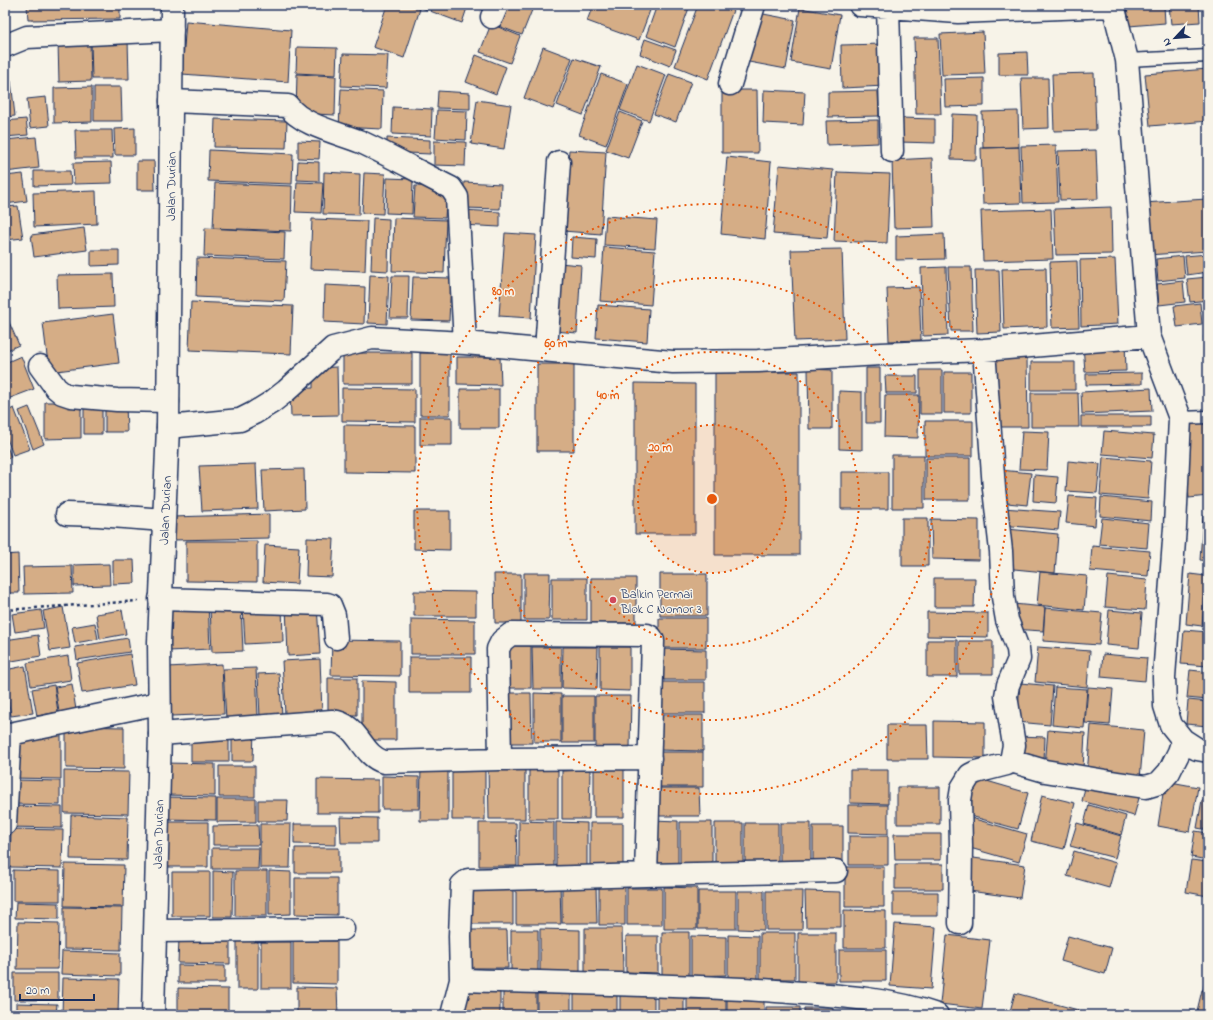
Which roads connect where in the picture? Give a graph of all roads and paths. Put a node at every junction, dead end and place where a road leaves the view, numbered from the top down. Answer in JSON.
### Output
{"nodes":[{"id":1,"x":172,"y":5,"type":"edge"},
{"id":2,"x":754,"y":5,"type":"edge"},
{"id":3,"x":860,"y":5,"type":"edge"},
{"id":4,"x":1113,"y":6,"type":"edge"},
{"id":5,"x":888,"y":7,"type":"junction"},
{"id":6,"x":958,"y":9,"type":"edge"},
{"id":7,"x":172,"y":30,"type":"junction"},
{"id":8,"x":5,"y":46,"type":"edge"},
{"id":9,"x":1208,"y":56,"type":"edge"},
{"id":10,"x":1127,"y":60,"type":"junction"},
{"id":11,"x":730,"y":84,"type":"dead end"},
{"id":12,"x":171,"y":101,"type":"junction"},
{"id":13,"x":892,"y":151,"type":"dead end"},
{"id":14,"x":559,"y":162,"type":"dead end"},
{"id":15,"x":1149,"y":336,"type":"junction"},
{"id":16,"x":466,"y":343,"type":"junction"},
{"id":17,"x":546,"y":350,"type":"junction"},
{"id":18,"x":984,"y":350,"type":"junction"},
{"id":19,"x":40,"y":366,"type":"dead end"},
{"id":20,"x":168,"y":401,"type":"junction"},
{"id":21,"x":1208,"y":417,"type":"edge"},
{"id":22,"x":1180,"y":418,"type":"junction"},
{"id":23,"x":168,"y":426,"type":"junction"},
{"id":24,"x":67,"y":514,"type":"dead end"},
{"id":25,"x":164,"y":520,"type":"junction"},
{"id":26,"x":160,"y":599,"type":"junction"},
{"id":27,"x":5,"y":610,"type":"edge"},
{"id":28,"x":336,"y":638,"type":"dead end"},
{"id":29,"x":159,"y":703,"type":"junction"},
{"id":30,"x":7,"y":734,"type":"edge"},
{"id":31,"x":160,"y":734,"type":"junction"},
{"id":32,"x":1183,"y":740,"type":"junction"},
{"id":33,"x":1208,"y":751,"type":"edge"},
{"id":34,"x":650,"y":758,"type":"junction"},
{"id":35,"x":500,"y":759,"type":"junction"},
{"id":36,"x":1011,"y":761,"type":"junction"},
{"id":37,"x":5,"y":824,"type":"edge"},
{"id":38,"x":836,"y":871,"type":"dead end"},
{"id":39,"x":646,"y":875,"type":"junction"},
{"id":40,"x":960,"y":923,"type":"dead end"},
{"id":41,"x":343,"y":929,"type":"dead end"},
{"id":42,"x":156,"y":931,"type":"junction"},
{"id":43,"x":462,"y":980,"type":"junction"},
{"id":44,"x":153,"y":1015,"type":"edge"},
{"id":45,"x":452,"y":1015,"type":"edge"},
{"id":46,"x":937,"y":1015,"type":"edge"}],
"edges":[{"from":1,"to":7,"type":"street","name":"Jalan Durian"},
{"from":2,"to":11,"type":"street"},
{"from":3,"to":5,"type":"street"},
{"from":4,"to":6,"type":"street"},
{"from":4,"to":10,"type":"street"},
{"from":5,"to":6,"type":"street"},
{"from":5,"to":13,"type":"street"},
{"from":7,"to":8,"type":"street"},
{"from":7,"to":12,"type":"street","name":"Jalan Durian"},
{"from":9,"to":10,"type":"lane"},
{"from":10,"to":15,"type":"street"},
{"from":12,"to":16,"type":"street"},
{"from":12,"to":20,"type":"street","name":"Jalan Durian"},
{"from":14,"to":17,"type":"street"},
{"from":15,"to":18,"type":"street"},
{"from":15,"to":22,"type":"street"},
{"from":16,"to":17,"type":"street"},
{"from":16,"to":23,"type":"street"},
{"from":17,"to":18,"type":"street"},
{"from":18,"to":36,"type":"street"},
{"from":19,"to":20,"type":"street"},
{"from":20,"to":23,"type":"street","name":"Jalan Durian"},
{"from":21,"to":22,"type":"lane"},
{"from":22,"to":32,"type":"street"},
{"from":23,"to":25,"type":"street","name":"Jalan Durian"},
{"from":24,"to":25,"type":"street"},
{"from":25,"to":26,"type":"street","name":"Jalan Durian"},
{"from":26,"to":27,"type":"path"},
{"from":26,"to":28,"type":"street"},
{"from":26,"to":29,"type":"street","name":"Jalan Durian"},
{"from":29,"to":30,"type":"street"},
{"from":29,"to":31,"type":"street","name":"Jalan Durian"},
{"from":30,"to":37,"type":"street"},
{"from":31,"to":35,"type":"street"},
{"from":31,"to":42,"type":"street","name":"Jalan Durian"},
{"from":32,"to":33,"type":"street"},
{"from":32,"to":36,"type":"street"},
{"from":34,"to":35,"type":"street"},
{"from":34,"to":35,"type":"street"},
{"from":34,"to":39,"type":"street"},
{"from":36,"to":40,"type":"street"},
{"from":38,"to":39,"type":"street"},
{"from":39,"to":43,"type":"street"},
{"from":41,"to":42,"type":"street"},
{"from":42,"to":44,"type":"street","name":"Jalan Durian"},
{"from":43,"to":45,"type":"street"},
{"from":43,"to":46,"type":"street"}]}
